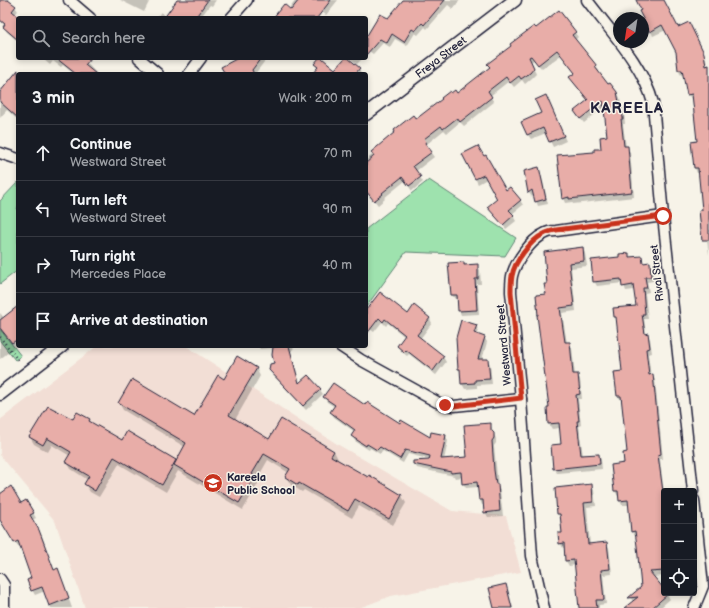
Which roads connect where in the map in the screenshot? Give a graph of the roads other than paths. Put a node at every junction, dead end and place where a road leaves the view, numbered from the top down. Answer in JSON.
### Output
{"nodes":[{"id":1,"x":69,"y":0,"type":"edge"},
{"id":2,"x":247,"y":0,"type":"edge"},
{"id":3,"x":515,"y":0,"type":"edge"},
{"id":4,"x":587,"y":0,"type":"edge"},
{"id":5,"x":88,"y":16,"type":"edge"},
{"id":6,"x":233,"y":16,"type":"edge"},
{"id":7,"x":141,"y":60,"type":"edge"},
{"id":8,"x":200,"y":60,"type":"edge"},
{"id":9,"x":156,"y":72,"type":"edge"},
{"id":10,"x":190,"y":72,"type":"edge"},
{"id":11,"x":368,"y":112,"type":"edge"},
{"id":12,"x":0,"y":152,"type":"edge"},
{"id":13,"x":16,"y":159,"type":"edge"},
{"id":14,"x":663,"y":216,"type":"junction"},
{"id":15,"x":59,"y":348,"type":"edge"},
{"id":16,"x":343,"y":348,"type":"edge"},
{"id":17,"x":0,"y":394,"type":"edge"},
{"id":18,"x":521,"y":398,"type":"junction"},
{"id":19,"x":693,"y":488,"type":"edge"},
{"id":20,"x":697,"y":524,"type":"edge"},
{"id":21,"x":0,"y":579,"type":"edge"},
{"id":22,"x":4,"y":608,"type":"edge"},
{"id":23,"x":544,"y":608,"type":"edge"},
{"id":24,"x":694,"y":608,"type":"edge"}],
"edges":[{"from":1,"to":5,"type":"street"},
{"from":2,"to":6,"type":"street"},
{"from":3,"to":11,"type":"street","name":"Freya Street"},
{"from":4,"to":14,"type":"street","name":"Rival Street"},
{"from":7,"to":9,"type":"street"},
{"from":8,"to":10,"type":"street"},
{"from":12,"to":13,"type":"street"},
{"from":14,"to":18,"type":"street","name":"Westward Street"},
{"from":14,"to":19,"type":"street","name":"Rival Street"},
{"from":15,"to":17,"type":"street"},
{"from":16,"to":18,"type":"street"},
{"from":18,"to":23,"type":"street","name":"Westward Street"},
{"from":20,"to":24,"type":"street"},
{"from":21,"to":22,"type":"street"}]}
